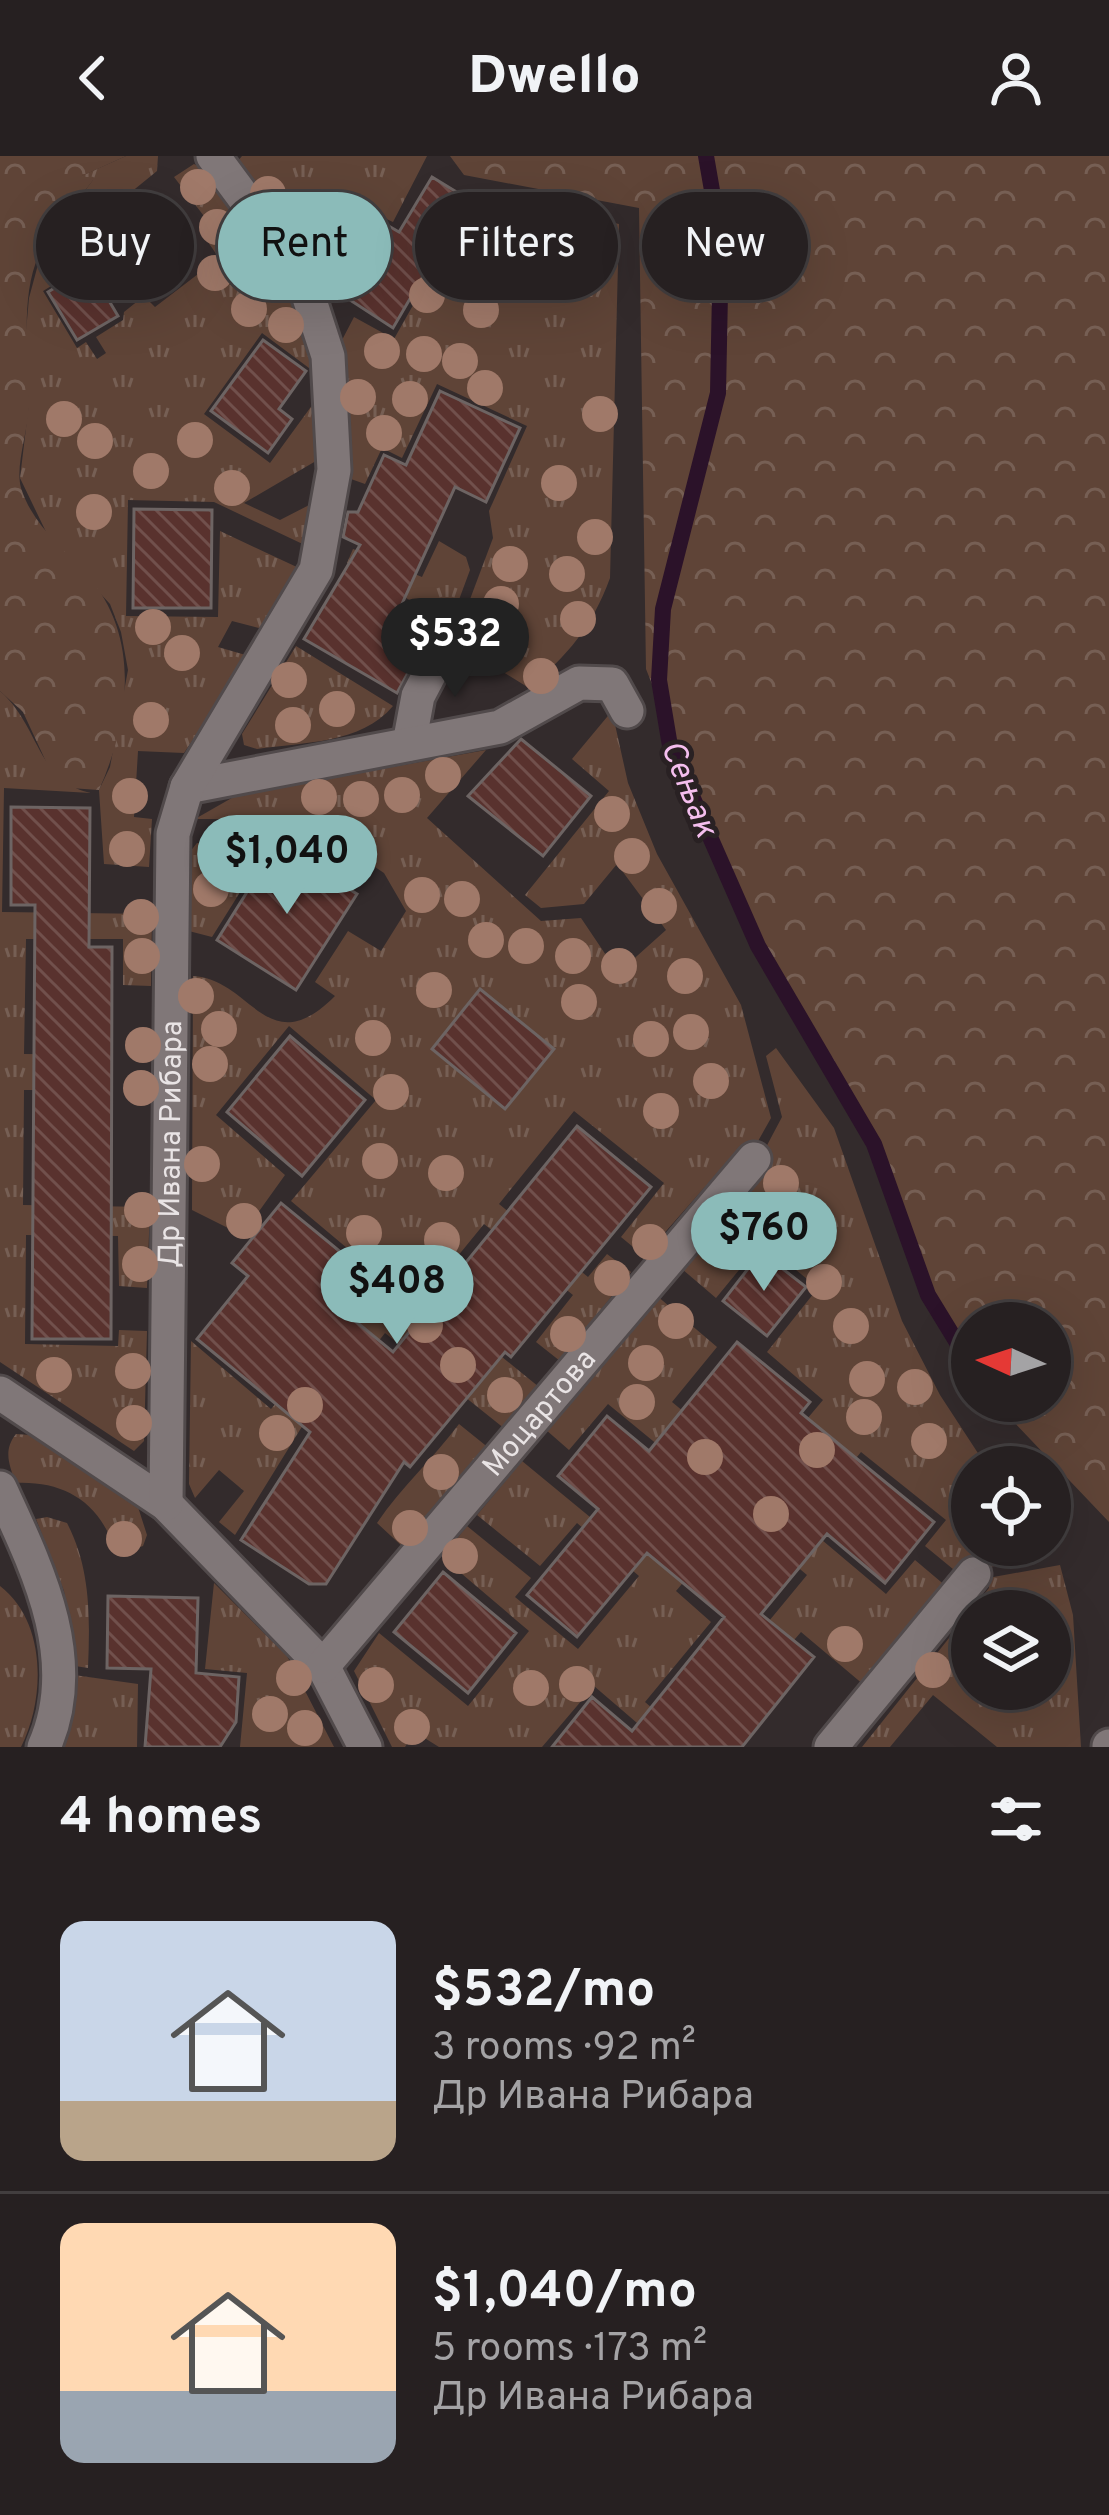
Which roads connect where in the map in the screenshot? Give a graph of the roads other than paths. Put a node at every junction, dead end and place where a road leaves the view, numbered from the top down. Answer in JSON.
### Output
{"nodes":[{"id":1,"x":213,"y":156,"type":"edge"},
{"id":2,"x":448,"y":639,"type":"dead end"},
{"id":3,"x":627,"y":711,"type":"dead end"},
{"id":4,"x":409,"y":744,"type":"junction"},
{"id":5,"x":187,"y":787,"type":"junction"},
{"id":6,"x":754,"y":1159,"type":"dead end"},
{"id":7,"x":1,"y":1395,"type":"edge"},
{"id":8,"x":0,"y":1488,"type":"edge"},
{"id":9,"x":166,"y":1504,"type":"junction"},
{"id":10,"x":974,"y":1574,"type":"dead end"},
{"id":11,"x":323,"y":1666,"type":"junction"},
{"id":12,"x":44,"y":1747,"type":"edge"},
{"id":13,"x":364,"y":1747,"type":"edge"},
{"id":14,"x":831,"y":1747,"type":"edge"}],
"edges":[{"from":1,"to":5,"type":"street","name":"Др Ивана Рибара"},
{"from":2,"to":4,"type":"street"},
{"from":3,"to":4,"type":"street"},
{"from":4,"to":5,"type":"street"},
{"from":5,"to":9,"type":"street","name":"Др Ивана Рибара"},
{"from":6,"to":11,"type":"street","name":"Моцартова"},
{"from":7,"to":9,"type":"street"},
{"from":8,"to":12,"type":"street"},
{"from":9,"to":11,"type":"street"},
{"from":10,"to":14,"type":"street"},
{"from":11,"to":13,"type":"street"}]}
